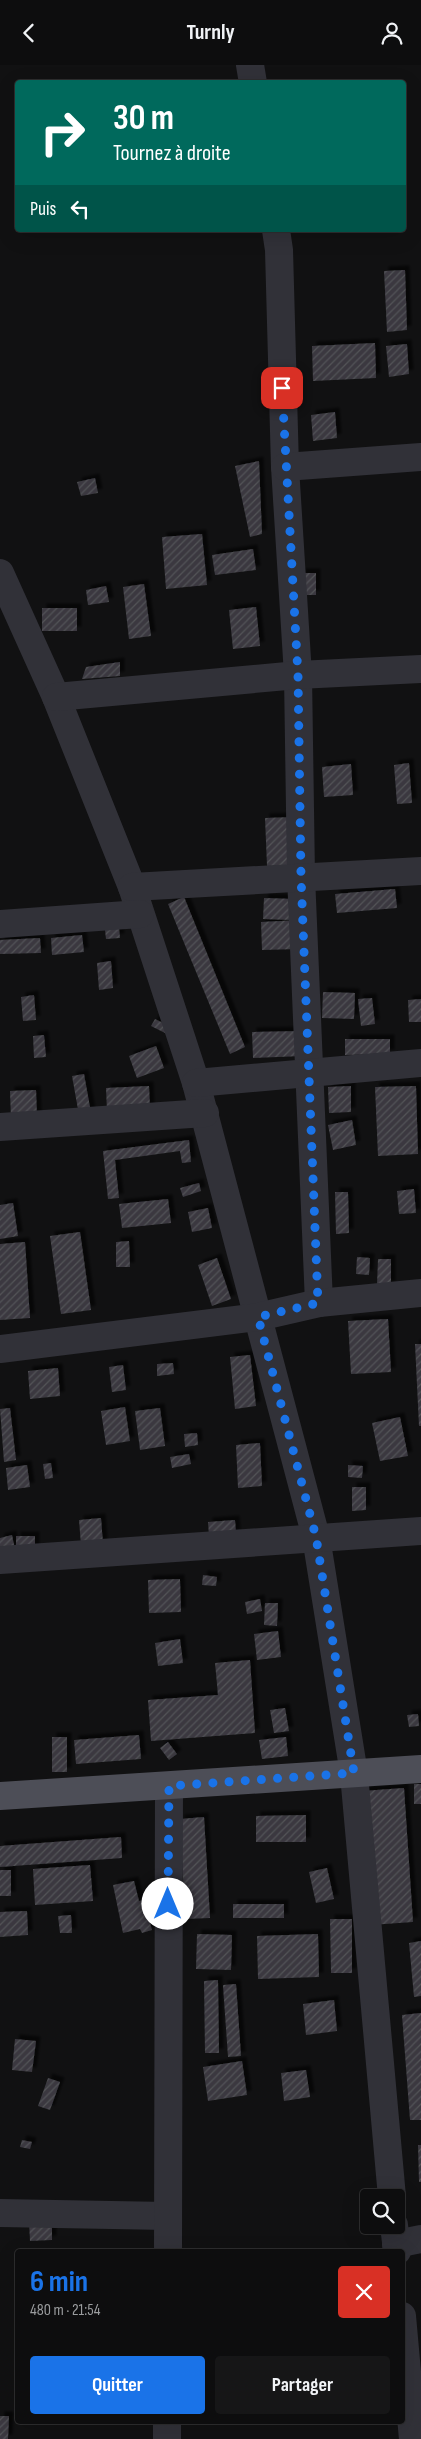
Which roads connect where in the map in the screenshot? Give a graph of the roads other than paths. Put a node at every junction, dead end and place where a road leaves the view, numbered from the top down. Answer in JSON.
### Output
{"nodes":[{"id":1,"x":250,"y":65,"type":"edge"},
{"id":2,"x":252,"y":80,"type":"edge"},
{"id":3,"x":276,"y":232,"type":"edge"},
{"id":4,"x":421,"y":457,"type":"edge"},
{"id":5,"x":285,"y":467,"type":"junction"},
{"id":6,"x":0,"y":573,"type":"edge"},
{"id":7,"x":421,"y":669,"type":"edge"},
{"id":8,"x":298,"y":675,"type":"junction"},
{"id":9,"x":56,"y":697,"type":"junction"},
{"id":10,"x":421,"y":871,"type":"edge"},
{"id":11,"x":301,"y":876,"type":"junction"},
{"id":12,"x":132,"y":887,"type":"junction"},
{"id":13,"x":140,"y":914,"type":"junction"},
{"id":14,"x":0,"y":924,"type":"edge"},
{"id":15,"x":421,"y":1063,"type":"edge"},
{"id":16,"x":310,"y":1071,"type":"junction"},
{"id":17,"x":196,"y":1083,"type":"junction"},
{"id":18,"x":205,"y":1113,"type":"junction"},
{"id":19,"x":0,"y":1127,"type":"edge"},
{"id":20,"x":421,"y":1293,"type":"edge"},
{"id":21,"x":318,"y":1303,"type":"junction"},
{"id":22,"x":258,"y":1317,"type":"junction"},
{"id":23,"x":0,"y":1349,"type":"edge"},
{"id":24,"x":421,"y":1531,"type":"edge"},
{"id":25,"x":316,"y":1537,"type":"junction"},
{"id":26,"x":0,"y":1560,"type":"edge"},
{"id":27,"x":421,"y":1769,"type":"edge"},
{"id":28,"x":354,"y":1773,"type":"junction"},
{"id":29,"x":169,"y":1786,"type":"junction"},
{"id":30,"x":0,"y":1796,"type":"edge"},
{"id":31,"x":391,"y":2189,"type":"edge"},
{"id":32,"x":0,"y":2213,"type":"edge"},
{"id":33,"x":168,"y":2216,"type":"junction"},
{"id":34,"x":168,"y":2249,"type":"edge"},
{"id":35,"x":405,"y":2350,"type":"edge"},
{"id":36,"x":167,"y":2424,"type":"edge"},
{"id":37,"x":167,"y":2439,"type":"edge"},
{"id":38,"x":413,"y":2439,"type":"edge"}],
"edges":[{"from":1,"to":2,"type":"street"},
{"from":3,"to":5,"type":"street"},
{"from":4,"to":5,"type":"street"},
{"from":5,"to":8,"type":"street"},
{"from":6,"to":9,"type":"street"},
{"from":7,"to":8,"type":"street"},
{"from":8,"to":9,"type":"street"},
{"from":8,"to":11,"type":"street"},
{"from":9,"to":12,"type":"street"},
{"from":10,"to":11,"type":"street"},
{"from":11,"to":12,"type":"street"},
{"from":11,"to":16,"type":"street"},
{"from":12,"to":13,"type":"street"},
{"from":13,"to":14,"type":"street"},
{"from":13,"to":17,"type":"street"},
{"from":15,"to":16,"type":"street"},
{"from":16,"to":17,"type":"street"},
{"from":16,"to":21,"type":"street"},
{"from":17,"to":18,"type":"street"},
{"from":18,"to":19,"type":"street"},
{"from":18,"to":22,"type":"street"},
{"from":20,"to":21,"type":"street"},
{"from":21,"to":22,"type":"street"},
{"from":22,"to":23,"type":"street"},
{"from":22,"to":25,"type":"street"},
{"from":24,"to":25,"type":"street"},
{"from":25,"to":26,"type":"street"},
{"from":25,"to":28,"type":"street"},
{"from":27,"to":28,"type":"main road"},
{"from":28,"to":29,"type":"main road"},
{"from":28,"to":31,"type":"street"},
{"from":29,"to":30,"type":"main road"},
{"from":29,"to":33,"type":"street"},
{"from":32,"to":33,"type":"street"},
{"from":33,"to":34,"type":"street"},
{"from":35,"to":38,"type":"street"},
{"from":36,"to":37,"type":"street"}]}
